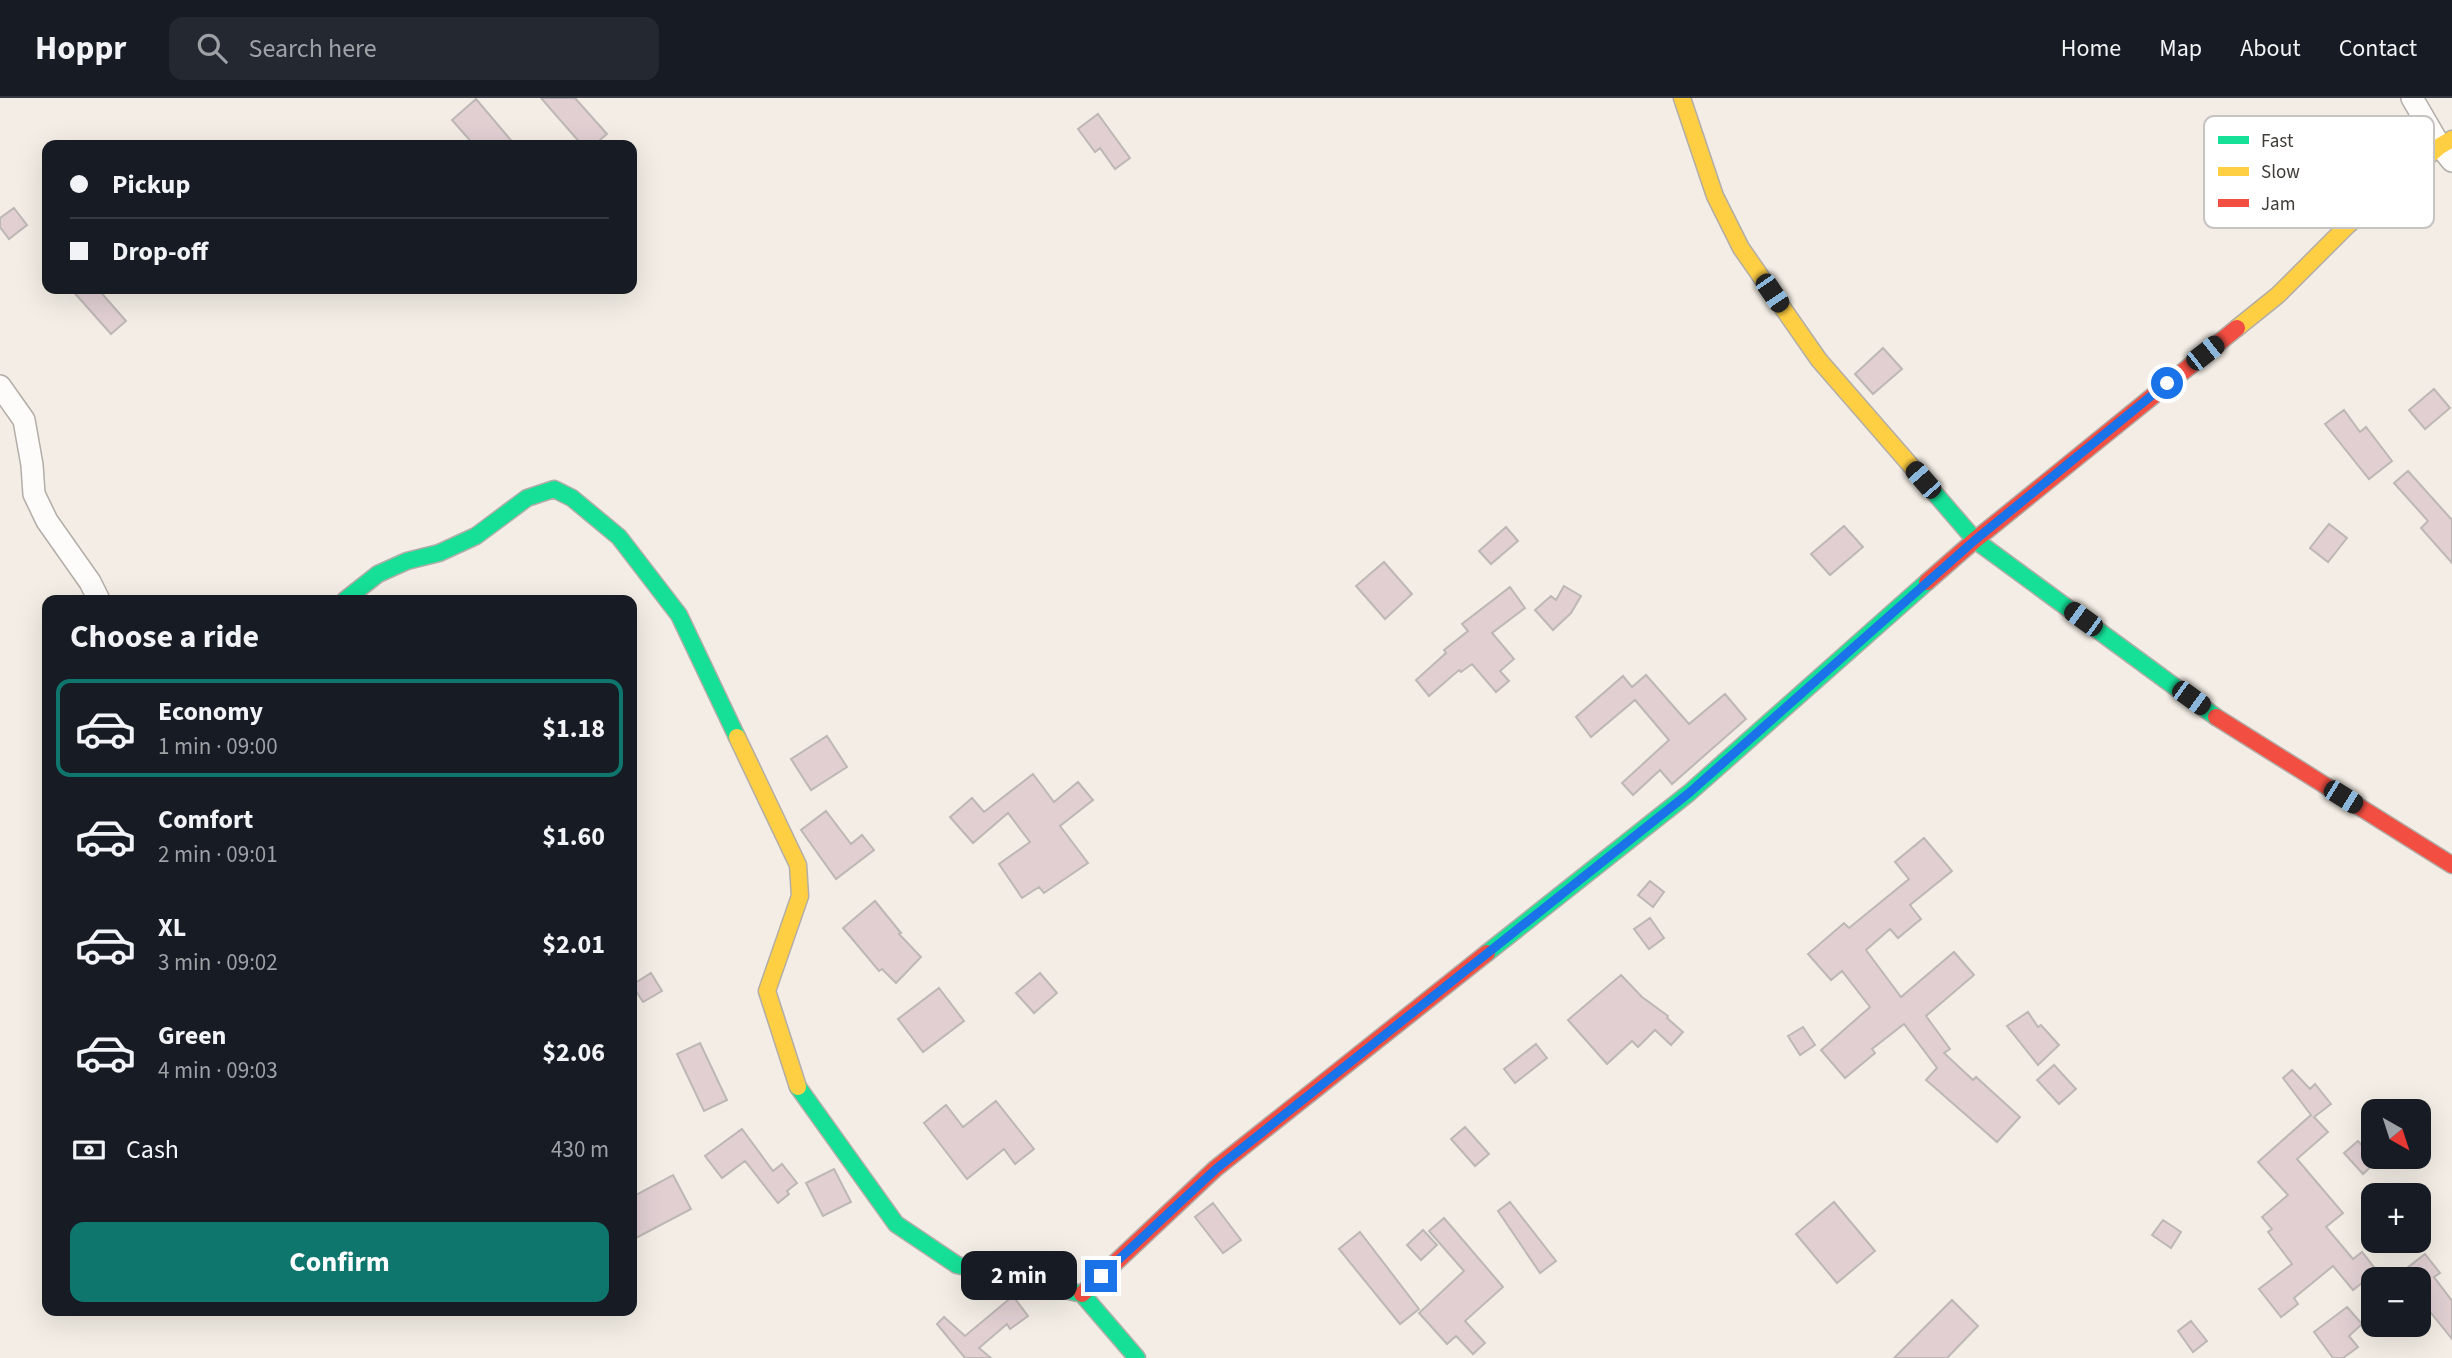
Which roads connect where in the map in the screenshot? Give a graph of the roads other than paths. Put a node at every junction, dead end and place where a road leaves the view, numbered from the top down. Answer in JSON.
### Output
{"nodes":[{"id":1,"x":1682,"y":98,"type":"edge"},
{"id":2,"x":2412,"y":98,"type":"edge"},
{"id":3,"x":2425,"y":116,"type":"edge"},
{"id":4,"x":2434,"y":129,"type":"edge"},
{"id":5,"x":2448,"y":149,"type":"edge"},
{"id":6,"x":2434,"y":160,"type":"edge"},
{"id":7,"x":2345,"y":228,"type":"edge"},
{"id":8,"x":0,"y":386,"type":"edge"},
{"id":9,"x":1975,"y":540,"type":"junction"},
{"id":10,"x":96,"y":595,"type":"edge"},
{"id":11,"x":351,"y":595,"type":"edge"},
{"id":12,"x":2452,"y":865,"type":"edge"},
{"id":13,"x":1082,"y":1294,"type":"junction"},
{"id":14,"x":1137,"y":1358,"type":"edge"}],
"edges":[{"from":1,"to":9,"type":"street"},
{"from":2,"to":3,"type":"street"},
{"from":4,"to":5,"type":"street"},
{"from":5,"to":6,"type":"street"},
{"from":7,"to":9,"type":"street"},
{"from":8,"to":10,"type":"street"},
{"from":9,"to":12,"type":"street"},
{"from":9,"to":13,"type":"street"},
{"from":11,"to":13,"type":"street"},
{"from":13,"to":14,"type":"street"}]}
